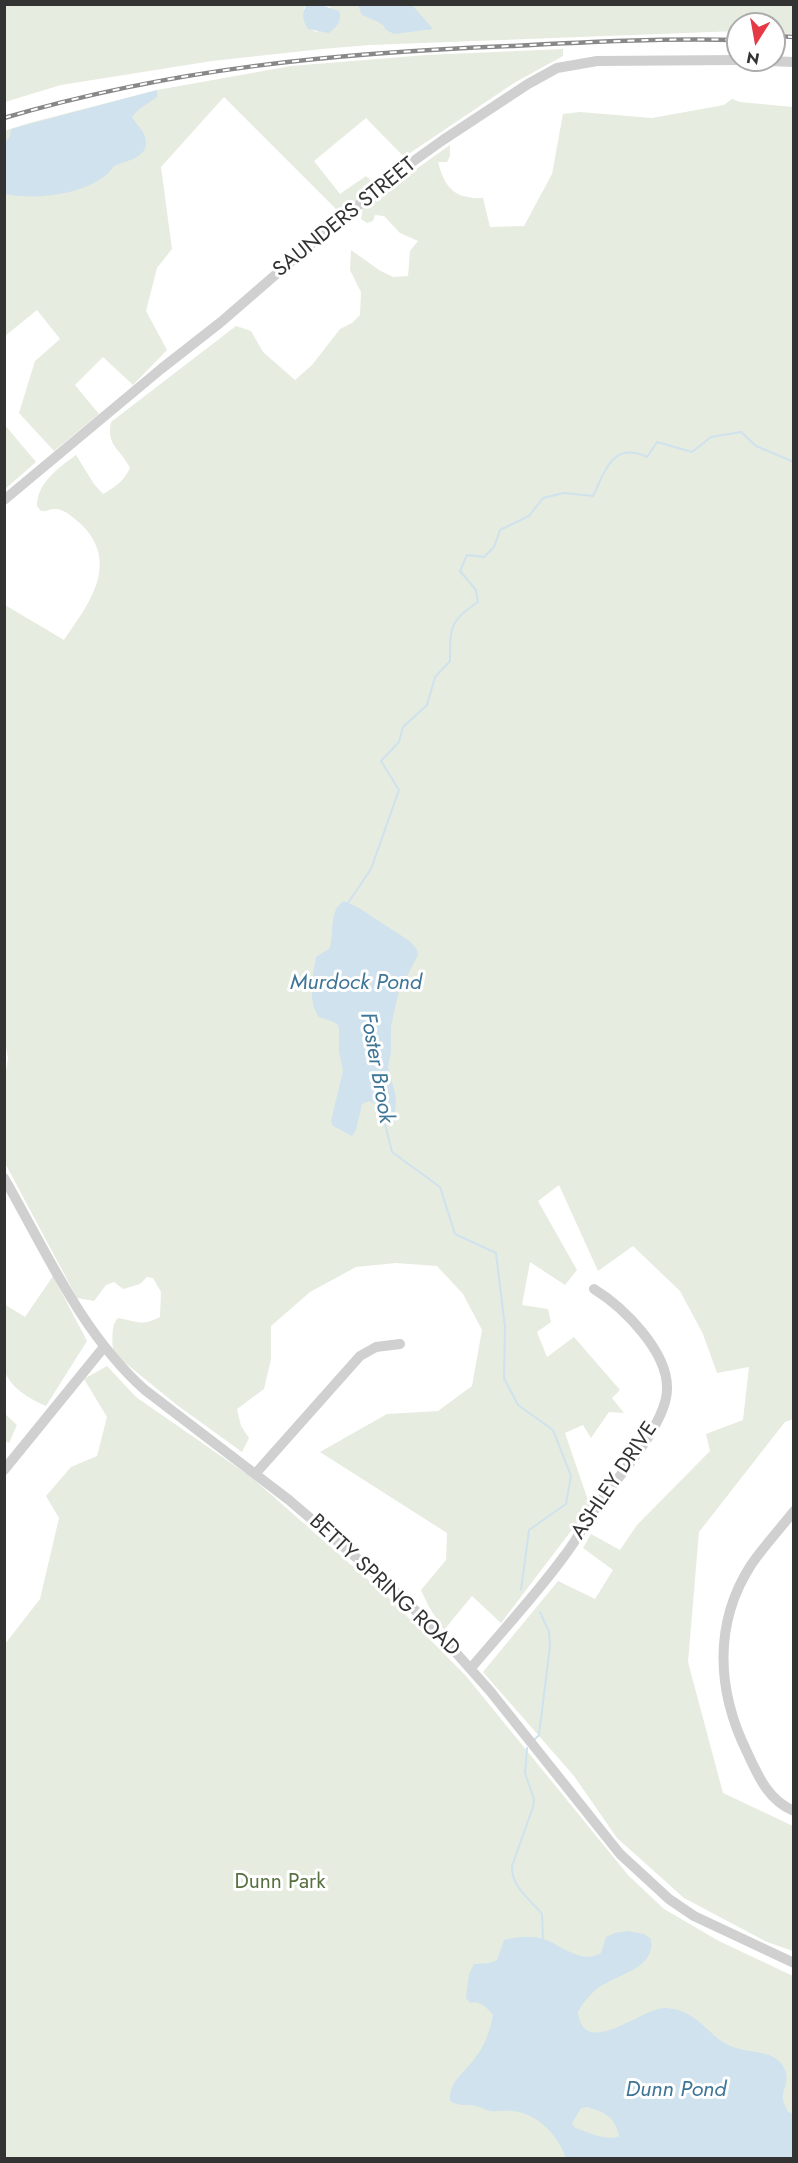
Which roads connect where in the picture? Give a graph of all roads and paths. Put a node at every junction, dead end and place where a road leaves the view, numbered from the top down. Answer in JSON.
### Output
{"nodes":[{"id":1,"x":726,"y":60,"type":"edge"},
{"id":2,"x":4,"y":500,"type":"edge"},
{"id":3,"x":4,"y":1178,"type":"edge"},
{"id":4,"x":594,"y":1289,"type":"dead end"},
{"id":5,"x":400,"y":1344,"type":"dead end"},
{"id":6,"x":104,"y":1347,"type":"junction"},
{"id":7,"x":4,"y":1470,"type":"edge"},
{"id":8,"x":256,"y":1473,"type":"junction"},
{"id":9,"x":794,"y":1511,"type":"edge"},
{"id":10,"x":471,"y":1668,"type":"junction"},
{"id":11,"x":794,"y":1811,"type":"edge"},
{"id":12,"x":794,"y":1963,"type":"edge"}],
"edges":[{"from":1,"to":2,"type":"street","name":"SAUNDERS STREET"},
{"from":3,"to":6,"type":"street","name":"BETTY SPRING ROAD"},
{"from":4,"to":10,"type":"street","name":"ASHLEY DRIVE"},
{"from":5,"to":8,"type":"street"},
{"from":6,"to":7,"type":"street"},
{"from":6,"to":8,"type":"street","name":"BETTY SPRING ROAD"},
{"from":8,"to":10,"type":"street","name":"BETTY SPRING ROAD"},
{"from":9,"to":11,"type":"street"},
{"from":10,"to":12,"type":"street","name":"BETTY SPRING ROAD"}]}
